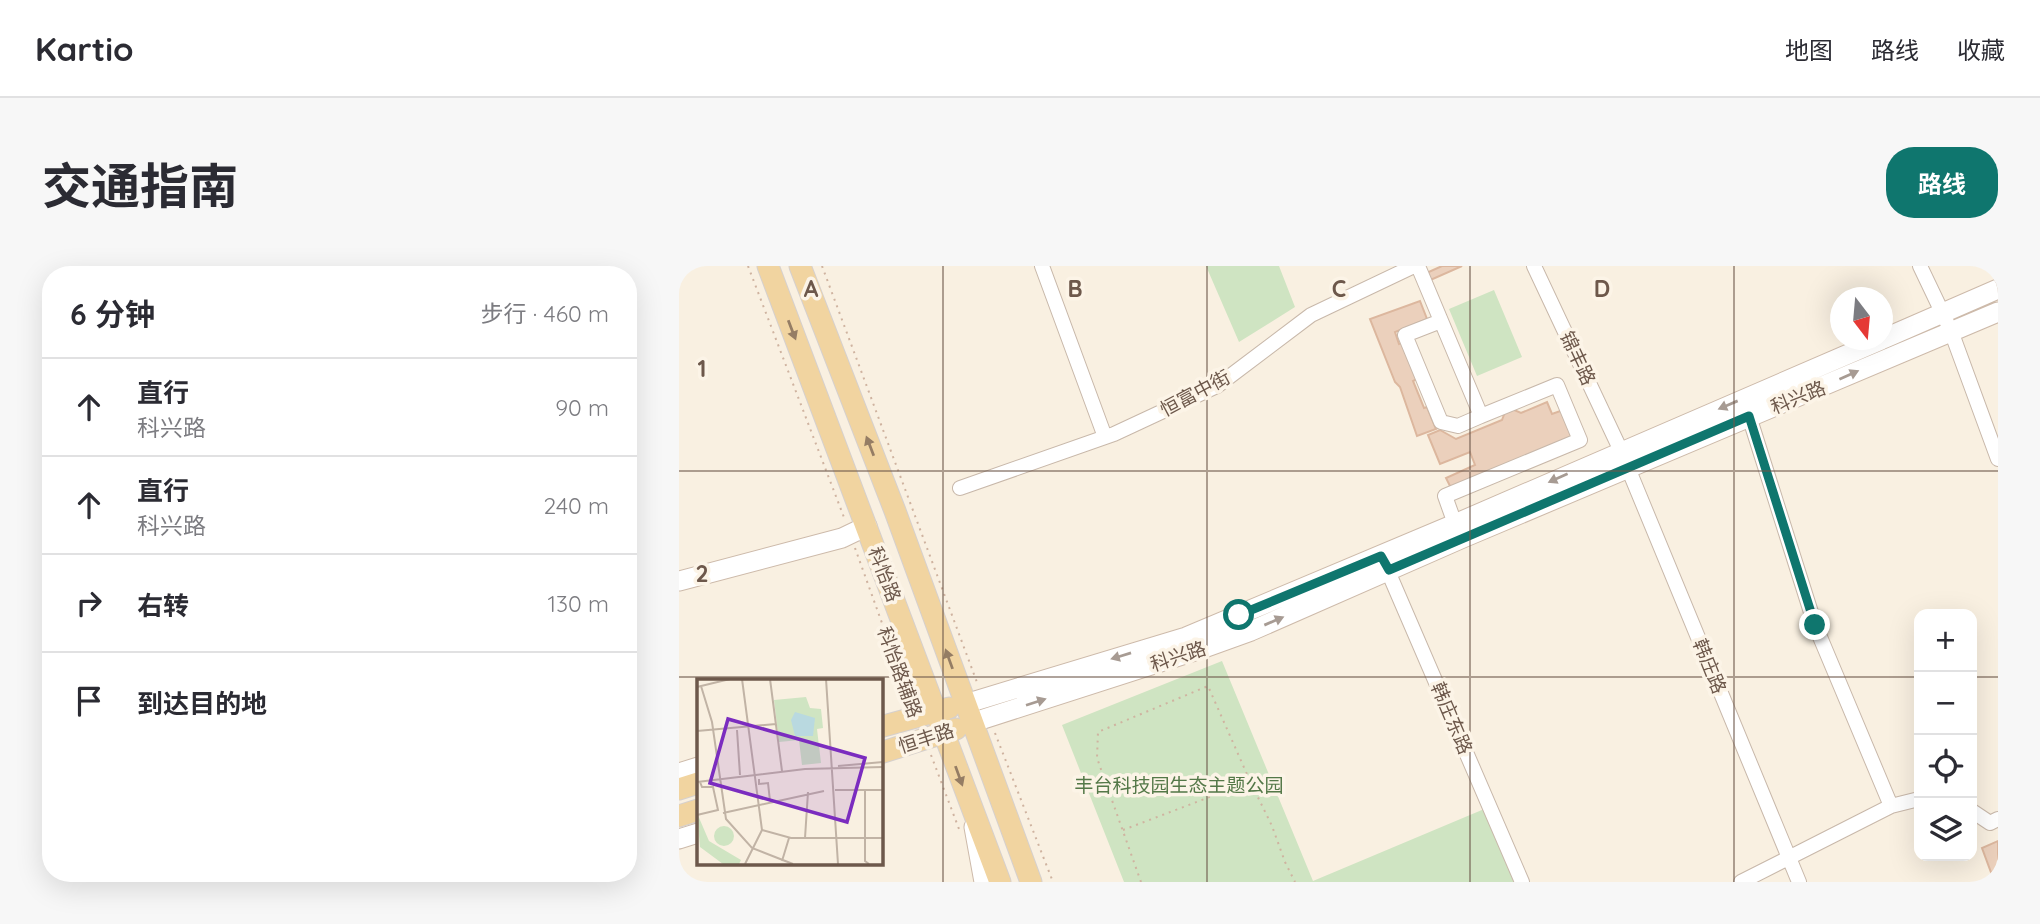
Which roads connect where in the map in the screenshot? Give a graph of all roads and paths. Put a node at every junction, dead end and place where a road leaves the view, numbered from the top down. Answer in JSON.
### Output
{"nodes":[{"id":1,"x":748,"y":266,"type":"edge"},
{"id":2,"x":768,"y":266,"type":"edge"},
{"id":3,"x":800,"y":266,"type":"edge"},
{"id":4,"x":822,"y":266,"type":"edge"},
{"id":5,"x":1042,"y":266,"type":"edge"},
{"id":6,"x":1416,"y":266,"type":"edge"},
{"id":7,"x":1534,"y":266,"type":"edge"},
{"id":8,"x":1920,"y":266,"type":"edge"},
{"id":9,"x":1998,"y":289,"type":"edge"},
{"id":10,"x":1942,"y":312,"type":"junction"},
{"id":11,"x":1998,"y":312,"type":"edge"},
{"id":12,"x":1441,"y":321,"type":"junction"},
{"id":13,"x":1951,"y":331,"type":"junction"},
{"id":14,"x":1893,"y":334,"type":"edge"},
{"id":15,"x":1856,"y":350,"type":"edge"},
{"id":16,"x":1481,"y":416,"type":"junction"},
{"id":17,"x":1749,"y":416,"type":"junction"},
{"id":18,"x":1105,"y":437,"type":"junction"},
{"id":19,"x":1621,"y":451,"type":"junction"},
{"id":20,"x":1998,"y":459,"type":"edge"},
{"id":21,"x":1629,"y":469,"type":"junction"},
{"id":22,"x":960,"y":488,"type":"dead end"},
{"id":23,"x":1455,"y":524,"type":"junction"},
{"id":24,"x":859,"y":531,"type":"junction"},
{"id":25,"x":1385,"y":563,"type":"junction"},
{"id":26,"x":679,"y":581,"type":"edge"},
{"id":27,"x":977,"y":711,"type":"junction"},
{"id":28,"x":902,"y":719,"type":"edge"},
{"id":29,"x":934,"y":736,"type":"junction"},
{"id":30,"x":885,"y":754,"type":"edge"},
{"id":31,"x":697,"y":767,"type":"edge"},
{"id":32,"x":679,"y":773,"type":"edge"},
{"id":33,"x":1250,"y":781,"type":"junction"},
{"id":34,"x":697,"y":783,"type":"edge"},
{"id":35,"x":679,"y":789,"type":"edge"},
{"id":36,"x":1914,"y":800,"type":"edge"},
{"id":37,"x":1891,"y":806,"type":"junction"},
{"id":38,"x":971,"y":808,"type":"junction"},
{"id":39,"x":697,"y":810,"type":"edge"},
{"id":40,"x":1977,"y":814,"type":"edge"},
{"id":41,"x":679,"y":817,"type":"edge"},
{"id":42,"x":1998,"y":819,"type":"edge"},
{"id":43,"x":1123,"y":830,"type":"junction"},
{"id":44,"x":959,"y":831,"type":"dead end"},
{"id":45,"x":697,"y":833,"type":"edge"},
{"id":46,"x":679,"y":839,"type":"edge"},
{"id":47,"x":1789,"y":858,"type":"junction"},
{"id":48,"x":983,"y":882,"type":"edge"},
{"id":49,"x":1000,"y":882,"type":"edge"},
{"id":50,"x":1031,"y":882,"type":"edge"},
{"id":51,"x":1053,"y":882,"type":"edge"},
{"id":52,"x":1141,"y":882,"type":"edge"},
{"id":53,"x":1294,"y":882,"type":"edge"},
{"id":54,"x":1522,"y":882,"type":"edge"},
{"id":55,"x":1741,"y":882,"type":"edge"},
{"id":56,"x":1799,"y":882,"type":"edge"}],
"edges":[{"from":1,"to":24,"type":"path","name":"科怡路辅路"},
{"from":2,"to":24,"type":"main road","name":"科怡路","one_way":true},
{"from":27,"to":3,"type":"main road","name":"科怡路","one_way":true},
{"from":4,"to":27,"type":"path"},
{"from":5,"to":18,"type":"street"},
{"from":6,"to":12,"type":"street"},
{"from":6,"to":18,"type":"street","name":"恒富中街"},
{"from":7,"to":19,"type":"street","name":"锦丰路"},
{"from":8,"to":10,"type":"street"},
{"from":9,"to":10,"type":"main road","name":"科兴路"},
{"from":10,"to":13,"type":"street"},
{"from":10,"to":14,"type":"main road","name":"科兴路"},
{"from":11,"to":13,"type":"main road","name":"科兴路"},
{"from":12,"to":16,"type":"street"},
{"from":12,"to":16,"type":"street"},
{"from":17,"to":13,"type":"main road","name":"科兴路","one_way":true},
{"from":13,"to":20,"type":"street"},
{"from":15,"to":19,"type":"main road","name":"科兴路","one_way":true},
{"from":16,"to":23,"type":"street"},
{"from":17,"to":21,"type":"main road","name":"科兴路"},
{"from":17,"to":37,"type":"street"},
{"from":18,"to":22,"type":"street","name":"恒富中街"},
{"from":19,"to":21,"type":"street","name":"韩庄路"},
{"from":19,"to":23,"type":"main road","name":"科兴路","one_way":true},
{"from":21,"to":25,"type":"main road","name":"科兴路"},
{"from":21,"to":47,"type":"street","name":"韩庄路"},
{"from":23,"to":25,"type":"main road","name":"科兴路"},
{"from":24,"to":26,"type":"main road"},
{"from":24,"to":28,"type":"main road","name":"科怡路"},
{"from":24,"to":28,"type":"path","name":"科怡路辅路"},
{"from":25,"to":27,"type":"main road","name":"科兴路"},
{"from":25,"to":54,"type":"street","name":"韩庄东路"},
{"from":27,"to":28,"type":"main road","name":"恒丰路"},
{"from":27,"to":29,"type":"main road","name":"恒丰路"},
{"from":27,"to":50,"type":"main road","name":"科怡路"},
{"from":27,"to":51,"type":"path"},
{"from":28,"to":29,"type":"main road","name":"科怡路"},
{"from":29,"to":30,"type":"main road","name":"恒丰路"},
{"from":29,"to":38,"type":"main road","name":"科怡路","one_way":true},
{"from":29,"to":44,"type":"path","name":"科怡路辅路"},
{"from":31,"to":32,"type":"main road"},
{"from":33,"to":43,"type":"path"},
{"from":33,"to":43,"type":"path"},
{"from":33,"to":53,"type":"path"},
{"from":34,"to":35,"type":"main road"},
{"from":36,"to":37,"type":"street"},
{"from":37,"to":47,"type":"street"},
{"from":38,"to":48,"type":"main road"},
{"from":38,"to":49,"type":"main road","name":"科怡路"},
{"from":39,"to":41,"type":"main road"},
{"from":40,"to":42,"type":"street"},
{"from":43,"to":52,"type":"path"},
{"from":45,"to":46,"type":"main road"},
{"from":47,"to":55,"type":"street"},
{"from":47,"to":56,"type":"street","name":"韩庄路"}]}
